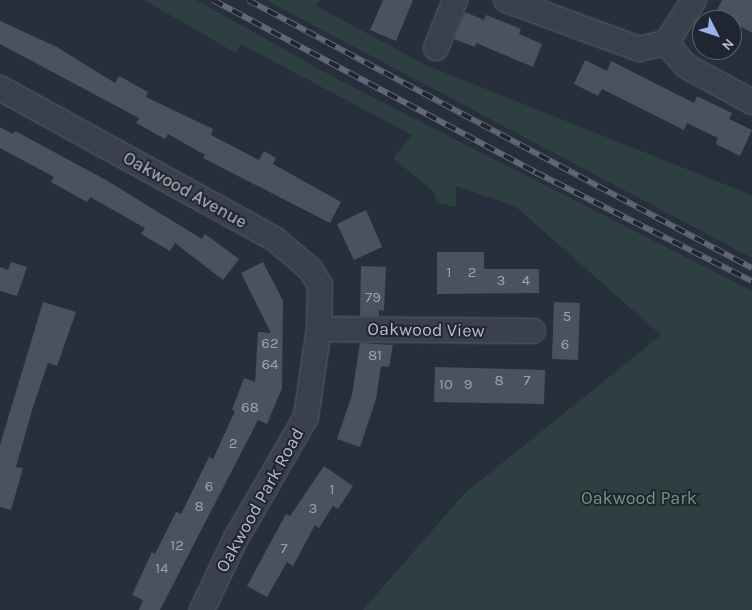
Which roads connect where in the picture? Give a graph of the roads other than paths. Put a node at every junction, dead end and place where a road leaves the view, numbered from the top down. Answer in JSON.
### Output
{"nodes":[{"id":1,"x":455,"y":0,"type":"edge"},
{"id":2,"x":506,"y":0,"type":"edge"},
{"id":3,"x":694,"y":0,"type":"edge"},
{"id":4,"x":666,"y":43,"type":"junction"},
{"id":5,"x":436,"y":48,"type":"dead end"},
{"id":6,"x":0,"y":88,"type":"edge"},
{"id":7,"x":752,"y":102,"type":"edge"},
{"id":8,"x":319,"y":329,"type":"junction"},
{"id":9,"x":533,"y":331,"type":"dead end"},
{"id":10,"x":202,"y":610,"type":"edge"}],
"edges":[{"from":1,"to":5,"type":"street"},
{"from":2,"to":4,"type":"street"},
{"from":3,"to":4,"type":"street"},
{"from":4,"to":7,"type":"street"},
{"from":6,"to":8,"type":"street","name":"Oakwood Avenue"},
{"from":8,"to":9,"type":"street","name":"Oakwood View"},
{"from":8,"to":10,"type":"street","name":"Oakwood Park Road"}]}
